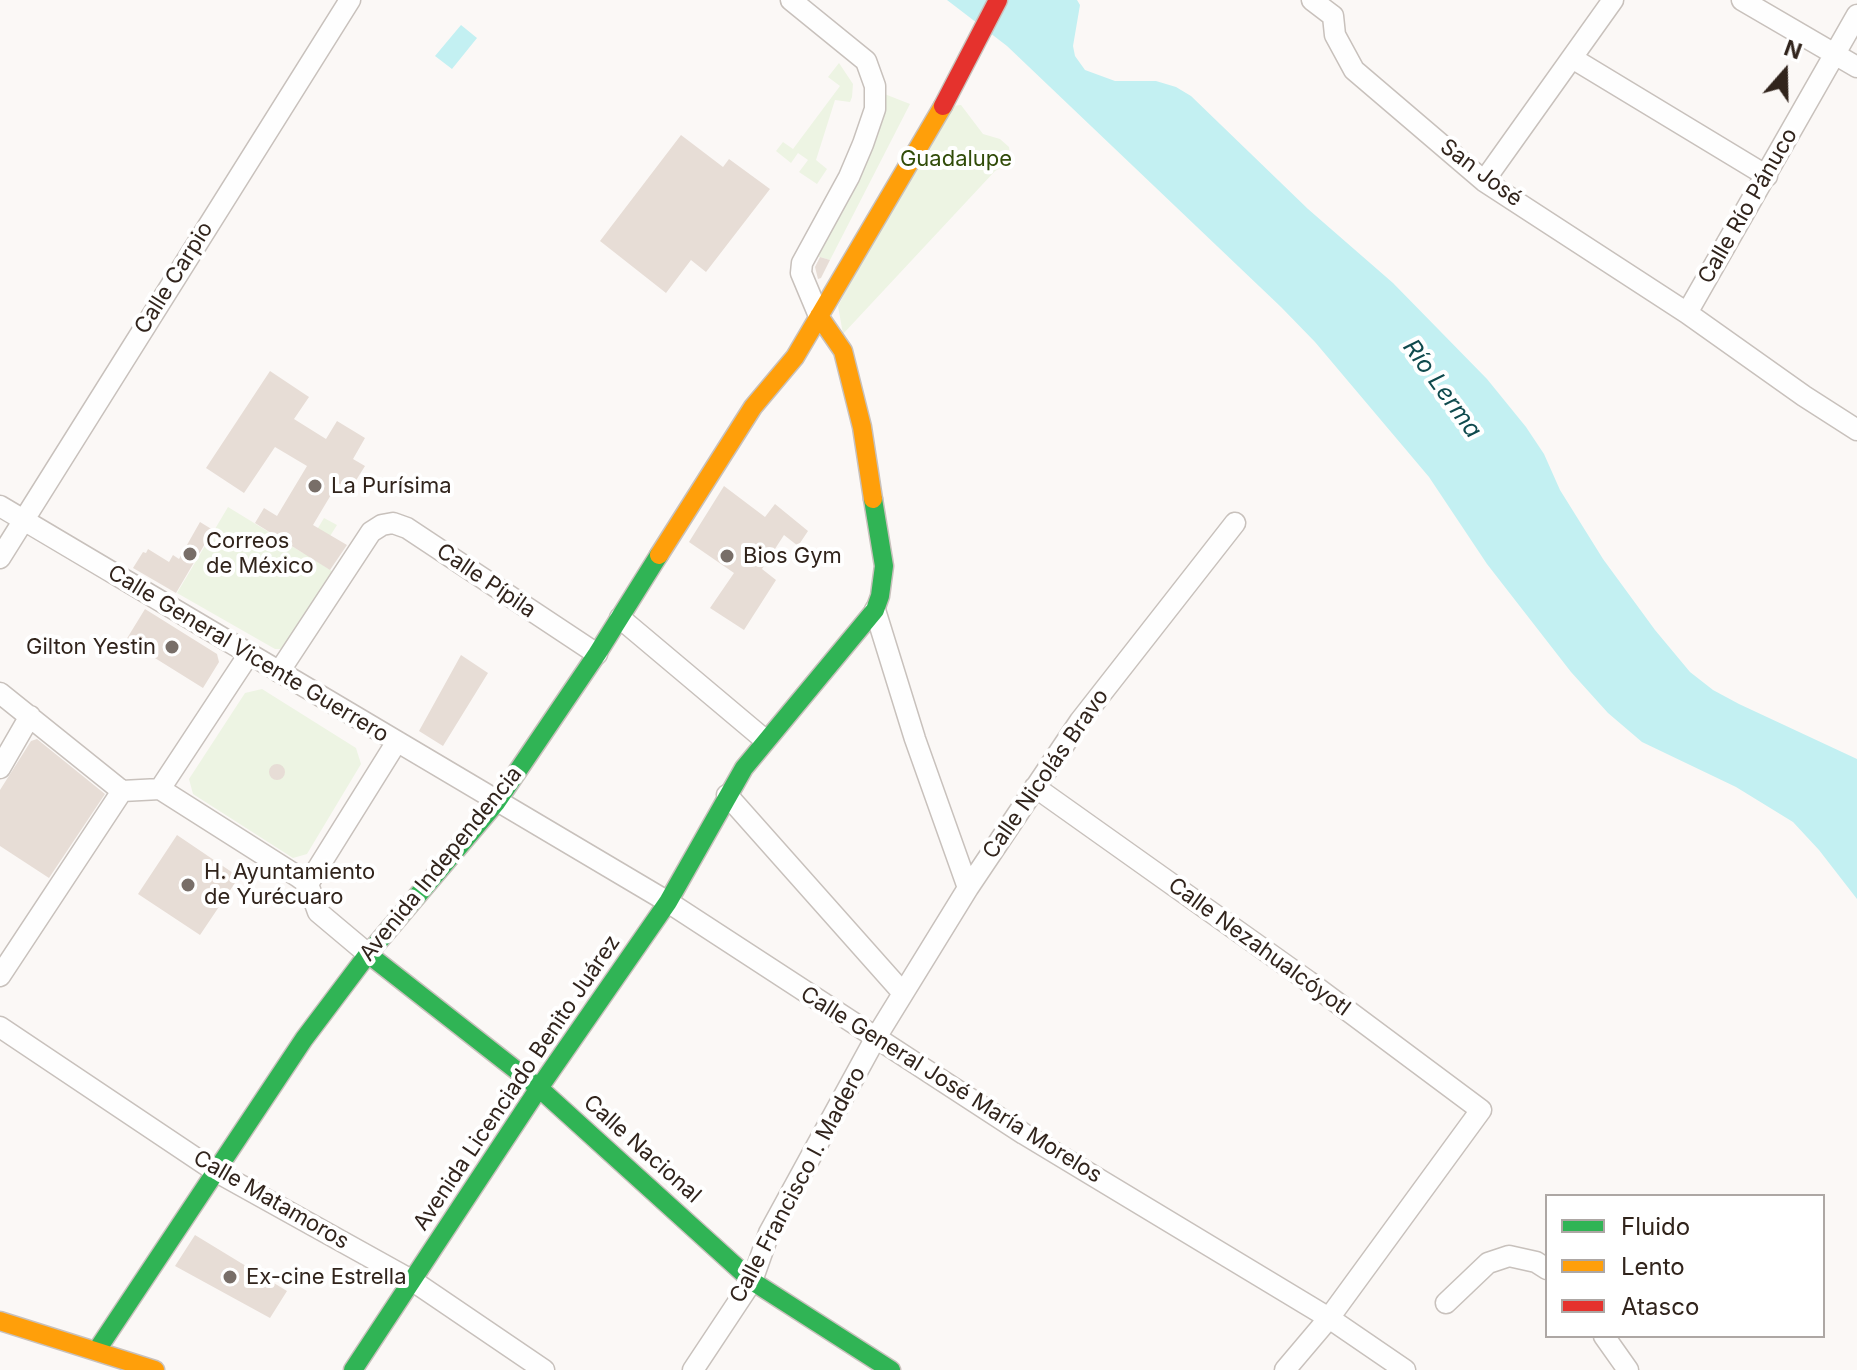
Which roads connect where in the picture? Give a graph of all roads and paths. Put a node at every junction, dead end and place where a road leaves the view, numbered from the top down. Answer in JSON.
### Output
{"nodes":[{"id":1,"x":350,"y":0,"type":"edge"},
{"id":2,"x":791,"y":0,"type":"edge"},
{"id":3,"x":998,"y":0,"type":"edge"},
{"id":4,"x":1312,"y":0,"type":"edge"},
{"id":5,"x":1613,"y":0,"type":"edge"},
{"id":6,"x":1742,"y":0,"type":"edge"},
{"id":7,"x":1337,"y":8,"type":"edge"},
{"id":8,"x":1857,"y":15,"type":"edge"},
{"id":9,"x":1833,"y":55,"type":"junction"},
{"id":10,"x":1572,"y":58,"type":"junction"},
{"id":11,"x":1857,"y":67,"type":"edge"},
{"id":12,"x":1767,"y":176,"type":"junction"},
{"id":13,"x":1484,"y":181,"type":"junction"},
{"id":14,"x":1687,"y":313,"type":"junction"},
{"id":15,"x":819,"y":316,"type":"junction"},
{"id":16,"x":1857,"y":430,"type":"edge"},
{"id":17,"x":0,"y":506,"type":"edge"},
{"id":18,"x":23,"y":519,"type":"junction"},
{"id":19,"x":1235,"y":523,"type":"dead end"},
{"id":20,"x":0,"y":558,"type":"edge"},
{"id":21,"x":875,"y":610,"type":"junction"},
{"id":22,"x":620,"y":618,"type":"junction"},
{"id":23,"x":249,"y":654,"type":"junction"},
{"id":24,"x":597,"y":654,"type":"junction"},
{"id":25,"x":279,"y":672,"type":"junction"},
{"id":26,"x":0,"y":693,"type":"edge"},
{"id":27,"x":30,"y":716,"type":"junction"},
{"id":28,"x":765,"y":740,"type":"junction"},
{"id":29,"x":396,"y":743,"type":"junction"},
{"id":30,"x":0,"y":768,"type":"edge"},
{"id":31,"x":1035,"y":787,"type":"junction"},
{"id":32,"x":160,"y":789,"type":"junction"},
{"id":33,"x":122,"y":791,"type":"junction"},
{"id":34,"x":727,"y":795,"type":"junction"},
{"id":35,"x":496,"y":803,"type":"junction"},
{"id":36,"x":308,"y":884,"type":"junction"},
{"id":37,"x":968,"y":888,"type":"junction"},
{"id":38,"x":668,"y":902,"type":"junction"},
{"id":39,"x":368,"y":954,"type":"junction"},
{"id":40,"x":0,"y":976,"type":"edge"},
{"id":41,"x":903,"y":993,"type":"junction"},
{"id":42,"x":0,"y":1027,"type":"edge"},
{"id":43,"x":875,"y":1039,"type":"junction"},
{"id":44,"x":539,"y":1088,"type":"junction"},
{"id":45,"x":215,"y":1171,"type":"junction"},
{"id":46,"x":1545,"y":1268,"type":"edge"},
{"id":47,"x":413,"y":1281,"type":"junction"},
{"id":48,"x":752,"y":1281,"type":"junction"},
{"id":49,"x":1446,"y":1303,"type":"dead end"},
{"id":50,"x":1329,"y":1318,"type":"junction"},
{"id":51,"x":0,"y":1321,"type":"edge"},
{"id":52,"x":1605,"y":1338,"type":"edge"},
{"id":53,"x":97,"y":1350,"type":"junction"},
{"id":54,"x":85,"y":1370,"type":"edge"},
{"id":55,"x":155,"y":1370,"type":"edge"},
{"id":56,"x":353,"y":1370,"type":"edge"},
{"id":57,"x":544,"y":1370,"type":"edge"},
{"id":58,"x":693,"y":1370,"type":"edge"},
{"id":59,"x":891,"y":1370,"type":"edge"},
{"id":60,"x":1285,"y":1370,"type":"edge"},
{"id":61,"x":1405,"y":1370,"type":"edge"},
{"id":62,"x":1628,"y":1370,"type":"edge"}],
"edges":[{"from":1,"to":18,"type":"street","name":"Calle Carpio"},
{"from":2,"to":15,"type":"street"},
{"from":3,"to":15,"type":"street","name":"Avenida Independencia"},
{"from":4,"to":7,"type":"street","name":"San José"},
{"from":5,"to":10,"type":"street"},
{"from":6,"to":9,"type":"street"},
{"from":7,"to":13,"type":"street","name":"San José"},
{"from":8,"to":9,"type":"street","name":"Calle Río Pánuco"},
{"from":9,"to":11,"type":"street"},
{"from":9,"to":12,"type":"street","name":"Calle Río Pánuco"},
{"from":10,"to":12,"type":"street"},
{"from":10,"to":13,"type":"street"},
{"from":12,"to":14,"type":"street","name":"Calle Río Pánuco"},
{"from":13,"to":14,"type":"street","name":"San José"},
{"from":14,"to":16,"type":"street","name":"San José"},
{"from":15,"to":21,"type":"street"},
{"from":15,"to":22,"type":"street","name":"Avenida Independencia"},
{"from":17,"to":18,"type":"street","name":"Calle General Vicente Guerrero"},
{"from":18,"to":20,"type":"street","name":"Calle Carpio"},
{"from":18,"to":23,"type":"street","name":"Calle General Vicente Guerrero"},
{"from":19,"to":31,"type":"street","name":"Calle Nicolás Bravo"},
{"from":21,"to":28,"type":"street","name":"Avenida Licenciado Benito Juárez"},
{"from":21,"to":37,"type":"street"},
{"from":22,"to":24,"type":"street","name":"Avenida Independencia"},
{"from":22,"to":28,"type":"street"},
{"from":23,"to":25,"type":"street","name":"Calle General Vicente Guerrero"},
{"from":23,"to":32,"type":"street"},
{"from":24,"to":25,"type":"street","name":"Calle Pípila"},
{"from":24,"to":35,"type":"street","name":"Avenida Independencia"},
{"from":25,"to":29,"type":"street","name":"Calle General Vicente Guerrero"},
{"from":26,"to":27,"type":"street"},
{"from":27,"to":30,"type":"street"},
{"from":27,"to":33,"type":"street"},
{"from":28,"to":34,"type":"street","name":"Avenida Licenciado Benito Juárez"},
{"from":29,"to":35,"type":"street","name":"Calle General Vicente Guerrero"},
{"from":29,"to":36,"type":"street"},
{"from":31,"to":37,"type":"street","name":"Calle Nicolás Bravo"},
{"from":31,"to":50,"type":"street","name":"Calle Nezahualcóyotl"},
{"from":32,"to":33,"type":"street"},
{"from":32,"to":36,"type":"street"},
{"from":33,"to":40,"type":"street"},
{"from":34,"to":38,"type":"street","name":"Avenida Licenciado Benito Juárez"},
{"from":34,"to":41,"type":"street"},
{"from":35,"to":38,"type":"street","name":"Calle General José María Morelos"},
{"from":35,"to":39,"type":"street","name":"Avenida Independencia"},
{"from":36,"to":39,"type":"street"},
{"from":37,"to":41,"type":"street","name":"Calle Nicolás Bravo"},
{"from":38,"to":43,"type":"street","name":"Calle General José María Morelos"},
{"from":38,"to":44,"type":"street","name":"Avenida Licenciado Benito Juárez"},
{"from":39,"to":44,"type":"street","name":"Calle Nacional"},
{"from":39,"to":45,"type":"street","name":"Avenida Independencia"},
{"from":41,"to":43,"type":"street","name":"Calle Nicolás Bravo"},
{"from":42,"to":45,"type":"street","name":"Calle Matamoros"},
{"from":43,"to":48,"type":"street","name":"Calle Francisco I. Madero"},
{"from":43,"to":50,"type":"street","name":"Calle General José María Morelos"},
{"from":44,"to":47,"type":"street","name":"Avenida Licenciado Benito Juárez"},
{"from":44,"to":48,"type":"street","name":"Calle Nacional"},
{"from":45,"to":47,"type":"street","name":"Calle Matamoros"},
{"from":45,"to":53,"type":"street","name":"Avenida Independencia"},
{"from":46,"to":49,"type":"street"},
{"from":47,"to":56,"type":"street","name":"Avenida Licenciado Benito Juárez"},
{"from":47,"to":57,"type":"street","name":"Calle Matamoros"},
{"from":48,"to":58,"type":"street","name":"Calle Francisco I. Madero"},
{"from":48,"to":59,"type":"street","name":"Calle Nacional"},
{"from":50,"to":60,"type":"street"},
{"from":50,"to":61,"type":"street","name":"Calle General José María Morelos"},
{"from":51,"to":53,"type":"street"},
{"from":52,"to":62,"type":"street"},
{"from":53,"to":54,"type":"street","name":"Avenida Independencia"},
{"from":53,"to":55,"type":"street"}]}
